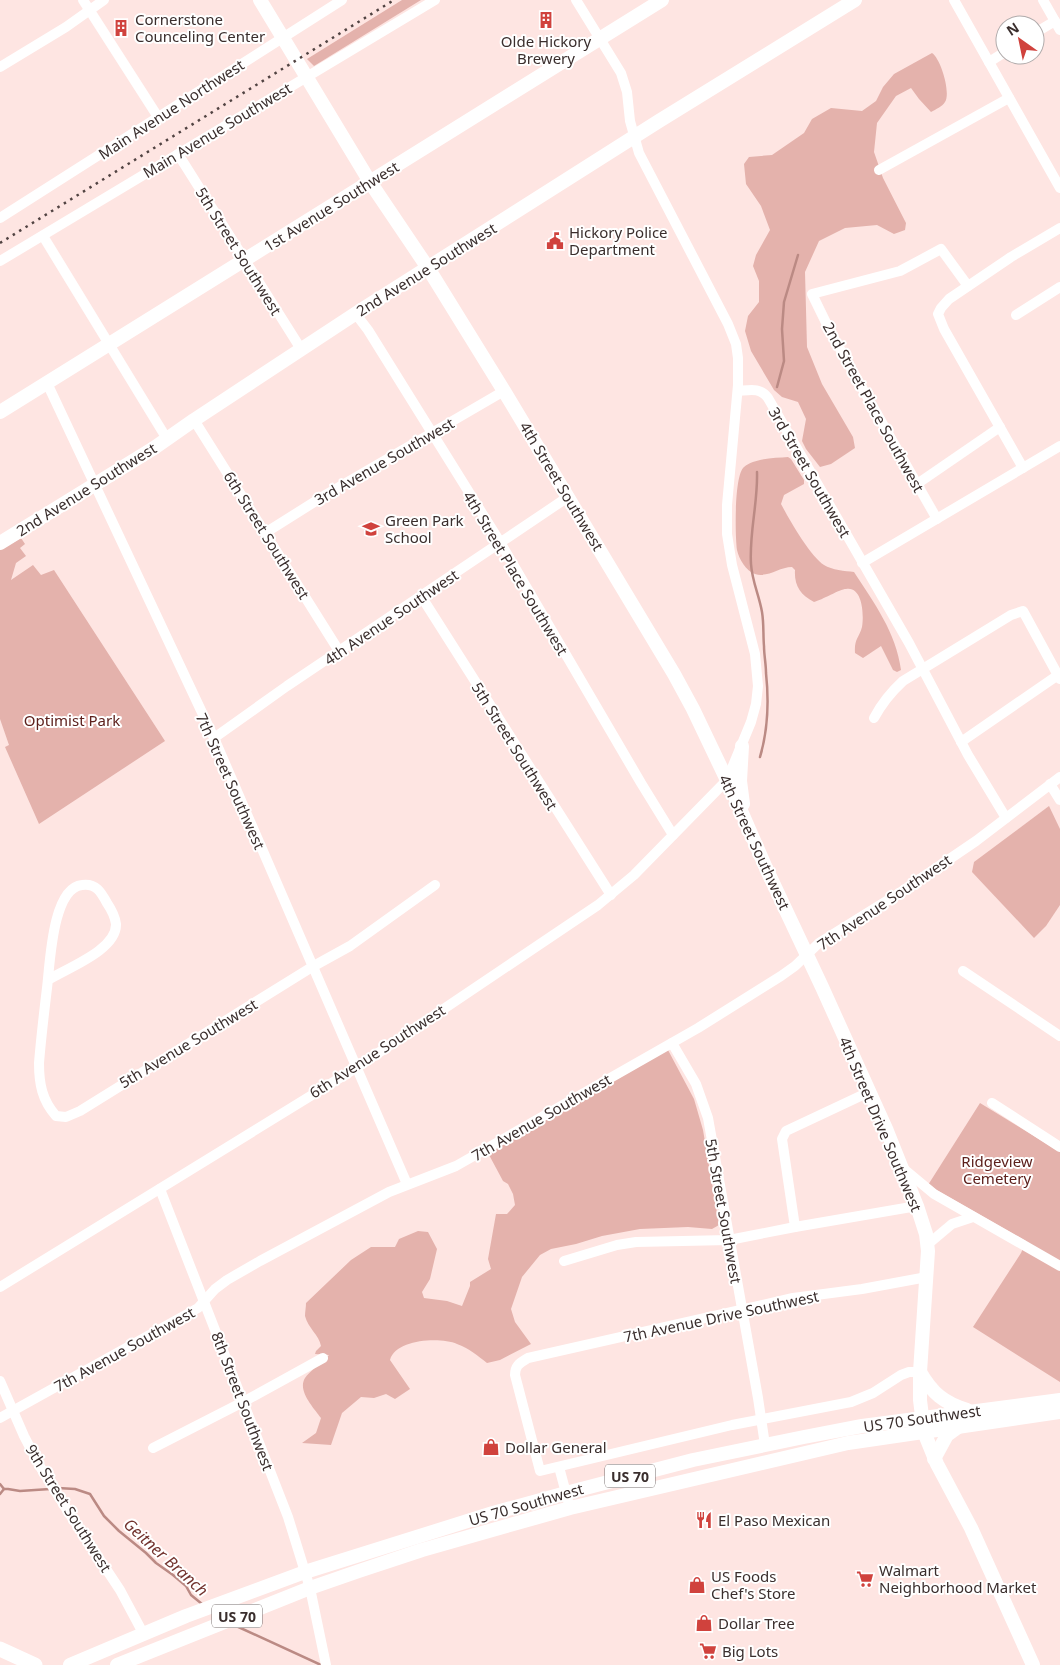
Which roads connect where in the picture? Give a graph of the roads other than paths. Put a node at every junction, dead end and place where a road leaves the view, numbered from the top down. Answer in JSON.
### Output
{"nodes":[{"id":1,"x":83,"y":0,"type":"edge"},
{"id":2,"x":104,"y":0,"type":"edge"},
{"id":3,"x":260,"y":0,"type":"edge"},
{"id":4,"x":342,"y":0,"type":"edge"},
{"id":5,"x":435,"y":0,"type":"edge"},
{"id":6,"x":576,"y":0,"type":"edge"},
{"id":7,"x":662,"y":0,"type":"edge"},
{"id":8,"x":855,"y":0,"type":"edge"},
{"id":9,"x":954,"y":0,"type":"edge"},
{"id":10,"x":1042,"y":0,"type":"edge"},
{"id":11,"x":89,"y":10,"type":"junction"},
{"id":12,"x":1055,"y":20,"type":"junction"},
{"id":13,"x":1045,"y":26,"type":"edge"},
{"id":14,"x":1060,"y":30,"type":"edge"},
{"id":15,"x":283,"y":37,"type":"junction"},
{"id":16,"x":600,"y":39,"type":"junction"},
{"id":17,"x":995,"y":58,"type":"edge"},
{"id":18,"x":989,"y":62,"type":"junction"},
{"id":19,"x":0,"y":67,"type":"edge"},
{"id":20,"x":307,"y":77,"type":"junction"},
{"id":21,"x":1009,"y":98,"type":"junction"},
{"id":22,"x":158,"y":118,"type":"junction"},
{"id":23,"x":634,"y":137,"type":"junction"},
{"id":24,"x":178,"y":154,"type":"junction"},
{"id":25,"x":879,"y":170,"type":"dead end"},
{"id":26,"x":370,"y":182,"type":"junction"},
{"id":27,"x":1060,"y":188,"type":"edge"},
{"id":28,"x":0,"y":218,"type":"edge"},
{"id":29,"x":1060,"y":228,"type":"edge"},
{"id":30,"x":43,"y":236,"type":"junction"},
{"id":31,"x":245,"y":260,"type":"junction"},
{"id":32,"x":0,"y":261,"type":"edge"},
{"id":33,"x":428,"y":268,"type":"junction"},
{"id":34,"x":968,"y":286,"type":"junction"},
{"id":35,"x":1060,"y":287,"type":"edge"},
{"id":36,"x":355,"y":313,"type":"junction"},
{"id":37,"x":1016,"y":315,"type":"dead end"},
{"id":38,"x":109,"y":344,"type":"junction"},
{"id":39,"x":301,"y":349,"type":"junction"},
{"id":40,"x":47,"y":383,"type":"junction"},
{"id":41,"x":504,"y":391,"type":"junction"},
{"id":42,"x":738,"y":391,"type":"junction"},
{"id":43,"x":0,"y":412,"type":"edge"},
{"id":44,"x":194,"y":420,"type":"junction"},
{"id":45,"x":1000,"y":427,"type":"junction"},
{"id":46,"x":431,"y":433,"type":"junction"},
{"id":47,"x":167,"y":439,"type":"junction"},
{"id":48,"x":1060,"y":446,"type":"edge"},
{"id":49,"x":1024,"y":468,"type":"junction"},
{"id":50,"x":96,"y":484,"type":"junction"},
{"id":51,"x":917,"y":484,"type":"junction"},
{"id":52,"x":568,"y":497,"type":"junction"},
{"id":53,"x":937,"y":519,"type":"junction"},
{"id":54,"x":265,"y":533,"type":"junction"},
{"id":55,"x":500,"y":542,"type":"junction"},
{"id":56,"x":0,"y":543,"type":"edge"},
{"id":57,"x":862,"y":563,"type":"junction"},
{"id":58,"x":421,"y":596,"type":"junction"},
{"id":59,"x":339,"y":651,"type":"junction"},
{"id":60,"x":923,"y":668,"type":"junction"},
{"id":61,"x":1059,"y":677,"type":"edge"},
{"id":62,"x":874,"y":718,"type":"dead end"},
{"id":63,"x":214,"y":738,"type":"junction"},
{"id":64,"x":961,"y":742,"type":"junction"},
{"id":65,"x":742,"y":746,"type":"junction"},
{"id":66,"x":1060,"y":777,"type":"edge"},
{"id":67,"x":727,"y":780,"type":"junction"},
{"id":68,"x":1050,"y":784,"type":"junction"},
{"id":69,"x":1060,"y":800,"type":"edge"},
{"id":70,"x":1006,"y":818,"type":"junction"},
{"id":71,"x":751,"y":834,"type":"junction"},
{"id":72,"x":673,"y":835,"type":"junction"},
{"id":73,"x":435,"y":885,"type":"dead end"},
{"id":74,"x":611,"y":895,"type":"junction"},
{"id":75,"x":807,"y":954,"type":"junction"},
{"id":76,"x":312,"y":967,"type":"junction"},
{"id":77,"x":963,"y":970,"type":"dead end"},
{"id":78,"x":48,"y":980,"type":"junction"},
{"id":79,"x":1060,"y":1036,"type":"edge"},
{"id":80,"x":672,"y":1043,"type":"junction"},
{"id":81,"x":356,"y":1068,"type":"junction"},
{"id":82,"x":869,"y":1092,"type":"junction"},
{"id":83,"x":992,"y":1103,"type":"dead end"},
{"id":84,"x":1060,"y":1147,"type":"edge"},
{"id":85,"x":902,"y":1166,"type":"junction"},
{"id":86,"x":407,"y":1184,"type":"junction"},
{"id":87,"x":160,"y":1189,"type":"junction"},
{"id":88,"x":917,"y":1206,"type":"junction"},
{"id":89,"x":973,"y":1217,"type":"junction"},
{"id":90,"x":795,"y":1227,"type":"junction"},
{"id":91,"x":729,"y":1240,"type":"junction"},
{"id":92,"x":927,"y":1245,"type":"junction"},
{"id":93,"x":564,"y":1261,"type":"dead end"},
{"id":94,"x":1060,"y":1266,"type":"edge"},
{"id":95,"x":927,"y":1277,"type":"junction"},
{"id":96,"x":0,"y":1287,"type":"edge"},
{"id":97,"x":204,"y":1302,"type":"junction"},
{"id":98,"x":741,"y":1310,"type":"junction"},
{"id":99,"x":323,"y":1358,"type":"dead end"},
{"id":100,"x":920,"y":1372,"type":"junction"},
{"id":101,"x":0,"y":1381,"type":"edge"},
{"id":102,"x":1060,"y":1400,"type":"edge"},
{"id":103,"x":243,"y":1402,"type":"junction"},
{"id":104,"x":13,"y":1411,"type":"junction"},
{"id":105,"x":973,"y":1411,"type":"junction"},
{"id":106,"x":1060,"y":1412,"type":"edge"},
{"id":107,"x":0,"y":1418,"type":"edge"},
{"id":108,"x":762,"y":1419,"type":"junction"},
{"id":109,"x":923,"y":1425,"type":"junction"},
{"id":110,"x":958,"y":1427,"type":"junction"},
{"id":111,"x":765,"y":1444,"type":"junction"},
{"id":112,"x":153,"y":1448,"type":"dead end"},
{"id":113,"x":934,"y":1459,"type":"junction"},
{"id":114,"x":559,"y":1467,"type":"junction"},
{"id":115,"x":566,"y":1493,"type":"junction"},
{"id":116,"x":570,"y":1508,"type":"junction"},
{"id":117,"x":305,"y":1572,"type":"junction"},
{"id":118,"x":310,"y":1588,"type":"junction"},
{"id":119,"x":143,"y":1633,"type":"junction"},
{"id":120,"x":0,"y":1649,"type":"edge"},
{"id":121,"x":35,"y":1665,"type":"edge"},
{"id":122,"x":70,"y":1665,"type":"edge"},
{"id":123,"x":117,"y":1665,"type":"edge"},
{"id":124,"x":326,"y":1665,"type":"edge"},
{"id":125,"x":1033,"y":1665,"type":"edge"}],
"edges":[{"from":1,"to":11,"type":"street"},
{"from":2,"to":11,"type":"street"},
{"from":3,"to":15,"type":"main road","name":"4th Street Southwest"},
{"from":4,"to":15,"type":"street","name":"Main Avenue Northwest"},
{"from":5,"to":20,"type":"street","name":"Main Avenue Southwest"},
{"from":6,"to":16,"type":"street"},
{"from":7,"to":16,"type":"main road","name":"1st Avenue Southwest"},
{"from":8,"to":23,"type":"main road","name":"2nd Avenue Southwest"},
{"from":9,"to":18,"type":"street"},
{"from":10,"to":12,"type":"street"},
{"from":11,"to":19,"type":"street"},
{"from":11,"to":22,"type":"street"},
{"from":12,"to":13,"type":"street"},
{"from":12,"to":14,"type":"street"},
{"from":15,"to":20,"type":"main road","name":"4th Street Southwest"},
{"from":15,"to":22,"type":"street","name":"Main Avenue Northwest"},
{"from":16,"to":23,"type":"street"},
{"from":16,"to":26,"type":"main road","name":"1st Avenue Southwest"},
{"from":17,"to":18,"type":"street"},
{"from":18,"to":21,"type":"street"},
{"from":20,"to":24,"type":"street","name":"Main Avenue Southwest"},
{"from":20,"to":26,"type":"main road","name":"4th Street Southwest"},
{"from":21,"to":25,"type":"street"},
{"from":21,"to":27,"type":"street"},
{"from":22,"to":28,"type":"street","name":"Main Avenue Northwest"},
{"from":23,"to":33,"type":"main road","name":"2nd Avenue Southwest"},
{"from":23,"to":42,"type":"street"},
{"from":24,"to":30,"type":"street","name":"Main Avenue Southwest"},
{"from":24,"to":31,"type":"street","name":"5th Street Southwest"},
{"from":26,"to":31,"type":"main road","name":"1st Avenue Southwest"},
{"from":26,"to":33,"type":"main road","name":"4th Street Southwest"},
{"from":29,"to":34,"type":"street"},
{"from":30,"to":32,"type":"street","name":"Main Avenue Southwest"},
{"from":30,"to":38,"type":"street"},
{"from":31,"to":38,"type":"main road","name":"1st Avenue Southwest"},
{"from":31,"to":39,"type":"street","name":"5th Street Southwest"},
{"from":33,"to":36,"type":"main road","name":"2nd Avenue Southwest"},
{"from":33,"to":41,"type":"main road","name":"4th Street Southwest"},
{"from":34,"to":45,"type":"street"},
{"from":34,"to":51,"type":"street","name":"2nd Street Place Southwest"},
{"from":35,"to":37,"type":"street"},
{"from":36,"to":39,"type":"main road","name":"2nd Avenue Southwest"},
{"from":36,"to":46,"type":"street","name":"4th Street Place Southwest"},
{"from":38,"to":40,"type":"main road","name":"1st Avenue Southwest"},
{"from":38,"to":47,"type":"street"},
{"from":39,"to":44,"type":"main road","name":"2nd Avenue Southwest"},
{"from":40,"to":43,"type":"main road","name":"1st Avenue Southwest"},
{"from":40,"to":50,"type":"street","name":"7th Street Southwest"},
{"from":41,"to":46,"type":"street","name":"3rd Avenue Southwest"},
{"from":41,"to":52,"type":"main road","name":"4th Street Southwest"},
{"from":42,"to":57,"type":"street","name":"3rd Street Southwest"},
{"from":42,"to":65,"type":"street"},
{"from":44,"to":47,"type":"main road","name":"2nd Avenue Southwest"},
{"from":44,"to":54,"type":"street","name":"6th Street Southwest"},
{"from":45,"to":49,"type":"street"},
{"from":45,"to":51,"type":"street"},
{"from":46,"to":54,"type":"street","name":"3rd Avenue Southwest"},
{"from":46,"to":55,"type":"street","name":"4th Street Place Southwest"},
{"from":47,"to":50,"type":"main road","name":"2nd Avenue Southwest"},
{"from":48,"to":49,"type":"street"},
{"from":49,"to":53,"type":"street"},
{"from":50,"to":56,"type":"main road","name":"2nd Avenue Southwest"},
{"from":50,"to":63,"type":"street","name":"7th Street Southwest"},
{"from":51,"to":53,"type":"street","name":"2nd Street Place Southwest"},
{"from":52,"to":55,"type":"street","name":"4th Avenue Southwest"},
{"from":52,"to":67,"type":"main road","name":"4th Street Southwest"},
{"from":53,"to":57,"type":"street"},
{"from":54,"to":59,"type":"street","name":"6th Street Southwest"},
{"from":55,"to":58,"type":"street","name":"4th Avenue Southwest"},
{"from":55,"to":72,"type":"street","name":"4th Street Place Southwest"},
{"from":57,"to":60,"type":"street","name":"3rd Street Southwest"},
{"from":58,"to":59,"type":"street","name":"4th Avenue Southwest"},
{"from":58,"to":74,"type":"street","name":"5th Street Southwest"},
{"from":59,"to":63,"type":"street","name":"4th Avenue Southwest"},
{"from":60,"to":61,"type":"street"},
{"from":60,"to":62,"type":"street"},
{"from":60,"to":64,"type":"street","name":"3rd Street Southwest"},
{"from":61,"to":64,"type":"street"},
{"from":63,"to":76,"type":"street","name":"7th Street Southwest"},
{"from":64,"to":70,"type":"street","name":"3rd Street Southwest"},
{"from":65,"to":67,"type":"street"},
{"from":65,"to":71,"type":"main road"},
{"from":66,"to":68,"type":"street","name":"7th Avenue Southwest"},
{"from":67,"to":71,"type":"main road","name":"4th Street Southwest"},
{"from":67,"to":72,"type":"street","name":"6th Avenue Southwest"},
{"from":68,"to":69,"type":"street"},
{"from":68,"to":70,"type":"street","name":"7th Avenue Southwest"},
{"from":70,"to":75,"type":"street","name":"7th Avenue Southwest"},
{"from":71,"to":75,"type":"main road","name":"4th Street Southwest"},
{"from":72,"to":74,"type":"street","name":"6th Avenue Southwest"},
{"from":73,"to":76,"type":"street","name":"5th Avenue Southwest"},
{"from":74,"to":81,"type":"street","name":"6th Avenue Southwest"},
{"from":75,"to":80,"type":"street","name":"7th Avenue Southwest"},
{"from":75,"to":82,"type":"main road","name":"4th Street Drive Southwest"},
{"from":76,"to":78,"type":"street","name":"5th Avenue Southwest"},
{"from":76,"to":81,"type":"street","name":"7th Street Southwest"},
{"from":77,"to":79,"type":"street"},
{"from":78,"to":78,"type":"street","name":"5th Avenue Southwest"},
{"from":80,"to":86,"type":"street","name":"7th Avenue Southwest"},
{"from":80,"to":91,"type":"street","name":"5th Street Southwest"},
{"from":81,"to":86,"type":"street","name":"7th Street Southwest"},
{"from":81,"to":87,"type":"street","name":"6th Avenue Southwest"},
{"from":82,"to":85,"type":"main road","name":"4th Street Drive Southwest"},
{"from":82,"to":90,"type":"street"},
{"from":83,"to":84,"type":"street"},
{"from":85,"to":88,"type":"main road","name":"4th Street Drive Southwest"},
{"from":85,"to":89,"type":"street"},
{"from":86,"to":97,"type":"street","name":"7th Avenue Southwest"},
{"from":87,"to":96,"type":"street","name":"6th Avenue Southwest"},
{"from":87,"to":97,"type":"street","name":"8th Street Southwest"},
{"from":88,"to":90,"type":"street"},
{"from":88,"to":92,"type":"main road","name":"4th Street Drive Southwest"},
{"from":89,"to":92,"type":"street"},
{"from":89,"to":94,"type":"street"},
{"from":90,"to":91,"type":"street"},
{"from":91,"to":93,"type":"street"},
{"from":91,"to":98,"type":"street","name":"5th Street Southwest"},
{"from":92,"to":95,"type":"main road","name":"4th Street Drive Southwest"},
{"from":95,"to":98,"type":"street","name":"7th Avenue Drive Southwest"},
{"from":95,"to":100,"type":"main road","name":"4th Street Drive Southwest"},
{"from":97,"to":103,"type":"street","name":"8th Street Southwest"},
{"from":97,"to":104,"type":"street","name":"7th Avenue Southwest"},
{"from":98,"to":108,"type":"street","name":"5th Street Southwest"},
{"from":98,"to":114,"type":"street","name":"7th Avenue Drive Southwest"},
{"from":99,"to":103,"type":"street"},
{"from":100,"to":105,"type":"main road"},
{"from":100,"to":108,"type":"street"},
{"from":100,"to":109,"type":"main road","name":"4th Street Drive Southwest"},
{"from":101,"to":104,"type":"street","name":"9th Street Southwest"},
{"from":102,"to":105,"type":"main road","name":"US 70 Southwest","number":"US 70"},
{"from":103,"to":112,"type":"street"},
{"from":103,"to":117,"type":"street","name":"8th Street Southwest"},
{"from":104,"to":107,"type":"street","name":"7th Avenue Southwest"},
{"from":104,"to":119,"type":"street","name":"9th Street Southwest"},
{"from":105,"to":109,"type":"main road","name":"US 70 Southwest","number":"US 70"},
{"from":106,"to":110,"type":"main road","name":"US 70 Southwest","number":"US 70"},
{"from":108,"to":111,"type":"street","name":"5th Street Southwest"},
{"from":108,"to":114,"type":"street"},
{"from":109,"to":110,"type":"main road","name":"US 70 Southwest","number":"US 70"},
{"from":109,"to":111,"type":"main road","name":"US 70 Southwest","number":"US 70"},
{"from":109,"to":113,"type":"main road","name":"4th Street Drive Southwest"},
{"from":109,"to":116,"type":"main road","name":"US 70 Southwest","number":"US 70"},
{"from":110,"to":113,"type":"main road"},
{"from":111,"to":115,"type":"main road","name":"US 70 Southwest","number":"US 70"},
{"from":113,"to":125,"type":"main road","name":"4th Street Drive Southwest"},
{"from":114,"to":115,"type":"street"},
{"from":115,"to":116,"type":"street"},
{"from":115,"to":117,"type":"main road","name":"US 70 Southwest","number":"US 70"},
{"from":116,"to":118,"type":"main road","name":"US 70 Southwest","number":"US 70"},
{"from":117,"to":118,"type":"street","name":"8th Street Southwest"},
{"from":117,"to":119,"type":"main road","name":"US 70 Southwest","number":"US 70"},
{"from":118,"to":123,"type":"main road","name":"US 70 Southwest","number":"US 70"},
{"from":118,"to":124,"type":"street","name":"8th Street Southwest"},
{"from":119,"to":122,"type":"main road","name":"US 70 Southwest","number":"US 70"},
{"from":120,"to":121,"type":"highway"}]}
